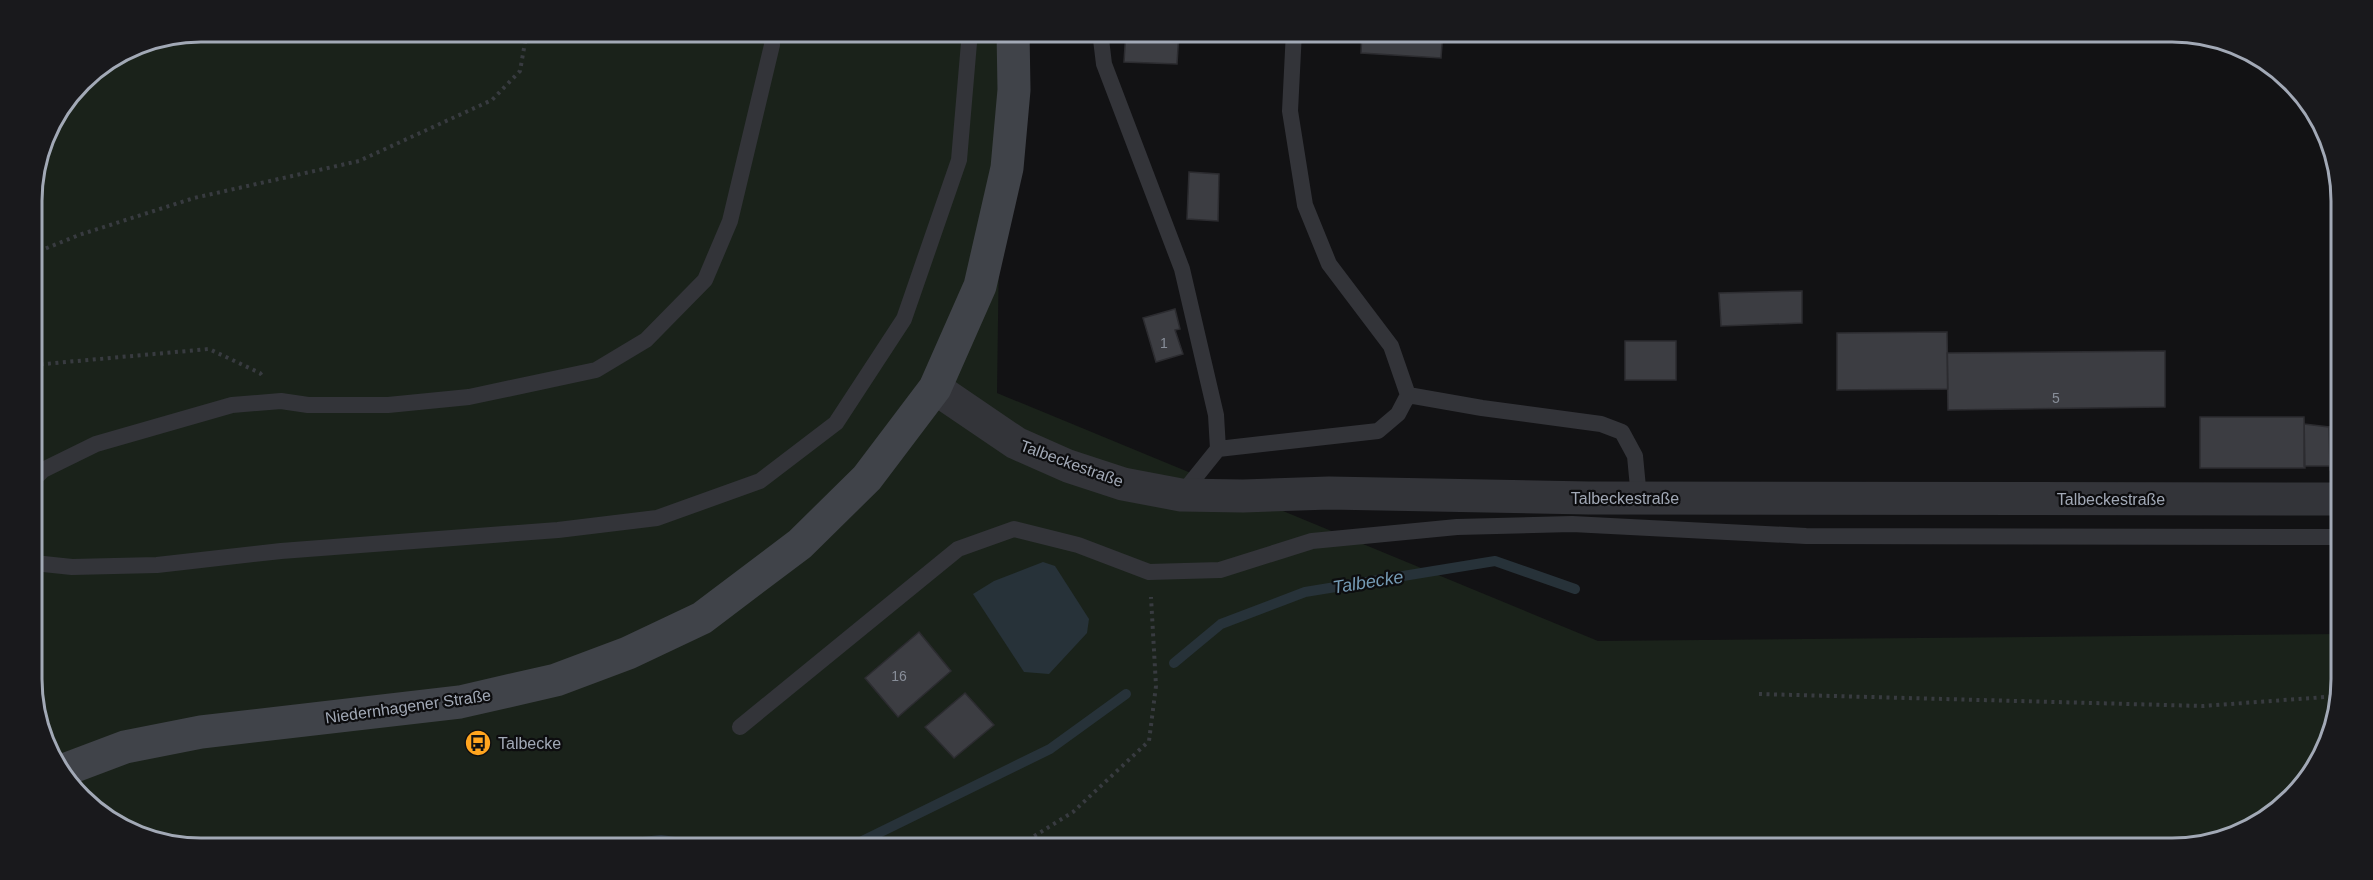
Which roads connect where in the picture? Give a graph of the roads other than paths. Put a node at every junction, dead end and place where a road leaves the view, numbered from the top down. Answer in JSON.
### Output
{"nodes":[{"id":1,"x":772,"y":42,"type":"edge"},
{"id":2,"x":969,"y":42,"type":"edge"},
{"id":3,"x":1013,"y":42,"type":"edge"},
{"id":4,"x":1101,"y":42,"type":"edge"},
{"id":5,"x":1293,"y":42,"type":"edge"},
{"id":6,"x":935,"y":388,"type":"junction"},
{"id":7,"x":1408,"y":395,"type":"junction"},
{"id":8,"x":1218,"y":449,"type":"junction"},
{"id":9,"x":42,"y":471,"type":"edge"},
{"id":10,"x":1181,"y":495,"type":"junction"},
{"id":11,"x":1639,"y":498,"type":"junction"},
{"id":12,"x":2331,"y":499,"type":"edge"},
{"id":13,"x":2331,"y":537,"type":"edge"},
{"id":14,"x":42,"y":564,"type":"edge"},
{"id":15,"x":740,"y":727,"type":"dead end"},
{"id":16,"x":70,"y":768,"type":"edge"}],
"edges":[{"from":1,"to":9,"type":"lane"},
{"from":2,"to":14,"type":"lane"},
{"from":3,"to":6,"type":"main road","name":"Niedernhagener Straße"},
{"from":4,"to":8,"type":"lane"},
{"from":5,"to":7,"type":"lane"},
{"from":6,"to":10,"type":"street","name":"Talbeckestraße"},
{"from":6,"to":16,"type":"main road","name":"Niedernhagener Straße"},
{"from":7,"to":8,"type":"lane"},
{"from":7,"to":11,"type":"lane"},
{"from":8,"to":10,"type":"lane"},
{"from":10,"to":11,"type":"street","name":"Talbeckestraße"},
{"from":11,"to":12,"type":"street","name":"Talbeckestraße"},
{"from":13,"to":15,"type":"lane"}]}
